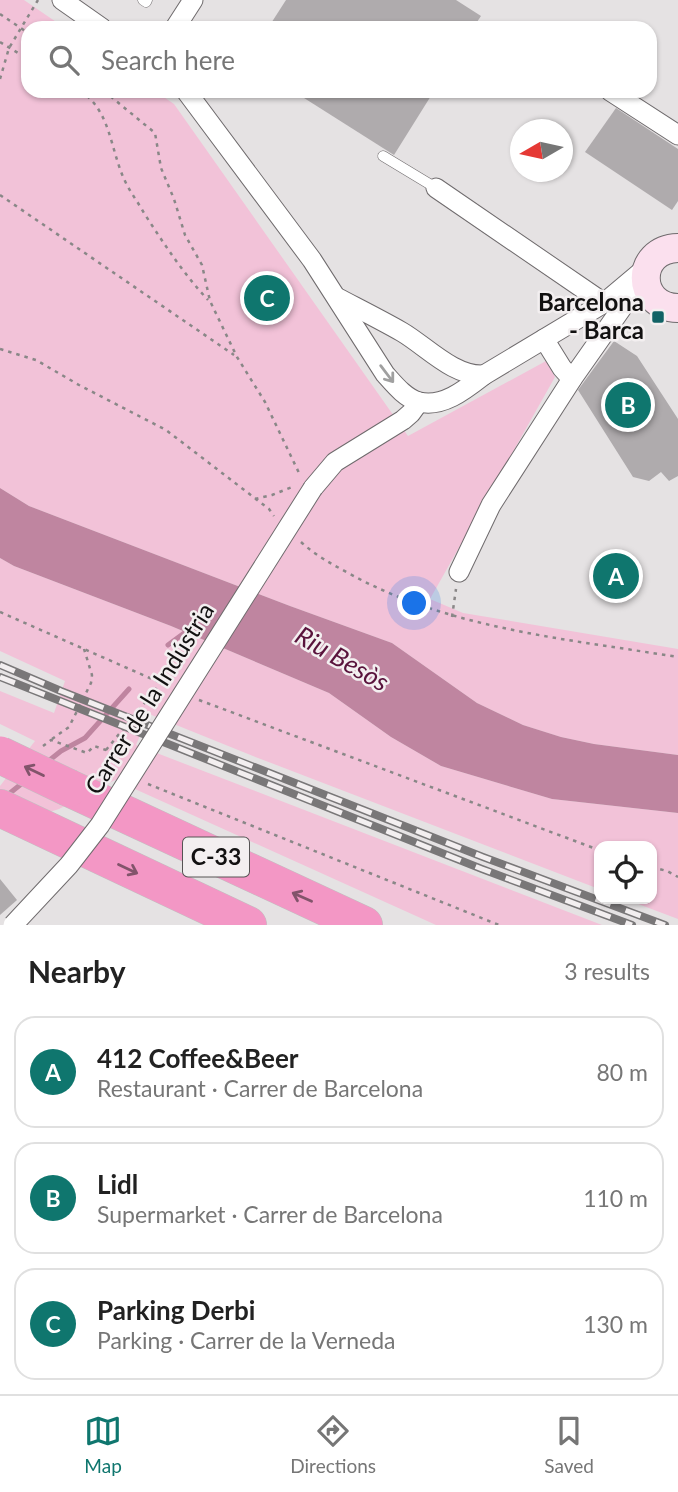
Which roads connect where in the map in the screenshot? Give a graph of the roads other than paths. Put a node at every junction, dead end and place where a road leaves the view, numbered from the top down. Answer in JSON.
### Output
{"nodes":[{"id":1,"x":62,"y":0,"type":"edge"},
{"id":2,"x":194,"y":0,"type":"edge"},
{"id":3,"x":92,"y":21,"type":"edge"},
{"id":4,"x":180,"y":21,"type":"edge"},
{"id":5,"x":191,"y":98,"type":"edge"},
{"id":6,"x":621,"y":98,"type":"edge"},
{"id":7,"x":678,"y":135,"type":"edge"},
{"id":8,"x":383,"y":156,"type":"dead end"},
{"id":9,"x":436,"y":188,"type":"joint"},
{"id":10,"x":677,"y":245,"type":"edge"},
{"id":11,"x":336,"y":297,"type":"junction"},
{"id":12,"x":658,"y":297,"type":"edge"},
{"id":13,"x":604,"y":303,"type":"junction"},
{"id":14,"x":403,"y":332,"type":"junction"},
{"id":15,"x":544,"y":339,"type":"junction"},
{"id":16,"x":368,"y":347,"type":"junction"},
{"id":17,"x":484,"y":375,"type":"junction"},
{"id":18,"x":572,"y":379,"type":"junction"},
{"id":19,"x":419,"y":402,"type":"junction"},
{"id":20,"x":459,"y":572,"type":"road end"},
{"id":21,"x":0,"y":755,"type":"edge"},
{"id":22,"x":0,"y":808,"type":"edge"},
{"id":23,"x":13,"y":925,"type":"edge"},
{"id":24,"x":248,"y":925,"type":"edge"},
{"id":25,"x":364,"y":925,"type":"edge"}],
"edges":[{"from":1,"to":3,"type":"street"},
{"from":2,"to":4,"type":"street"},
{"from":5,"to":11,"type":"street"},
{"from":6,"to":7,"type":"street"},
{"from":8,"to":9,"type":"lane"},
{"from":9,"to":13,"type":"street"},
{"from":10,"to":12,"type":"street"},
{"from":11,"to":14,"type":"street"},
{"from":11,"to":16,"type":"street"},
{"from":12,"to":13,"type":"street"},
{"from":12,"to":13,"type":"street"},
{"from":12,"to":18,"type":"street"},
{"from":13,"to":15,"type":"street"},
{"from":14,"to":16,"type":"street"},
{"from":14,"to":17,"type":"street"},
{"from":15,"to":17,"type":"street"},
{"from":15,"to":18,"type":"street"},
{"from":16,"to":19,"type":"street","one_way":true},
{"from":17,"to":19,"type":"street"},
{"from":18,"to":20,"type":"street"},
{"from":19,"to":23,"type":"street","name":"Carrer de la Indústria","bridge":true},
{"from":25,"to":21,"type":"highway","number":"C-33","one_way":true,"bridge":true},
{"from":22,"to":24,"type":"highway","number":"C-33","one_way":true}]}
